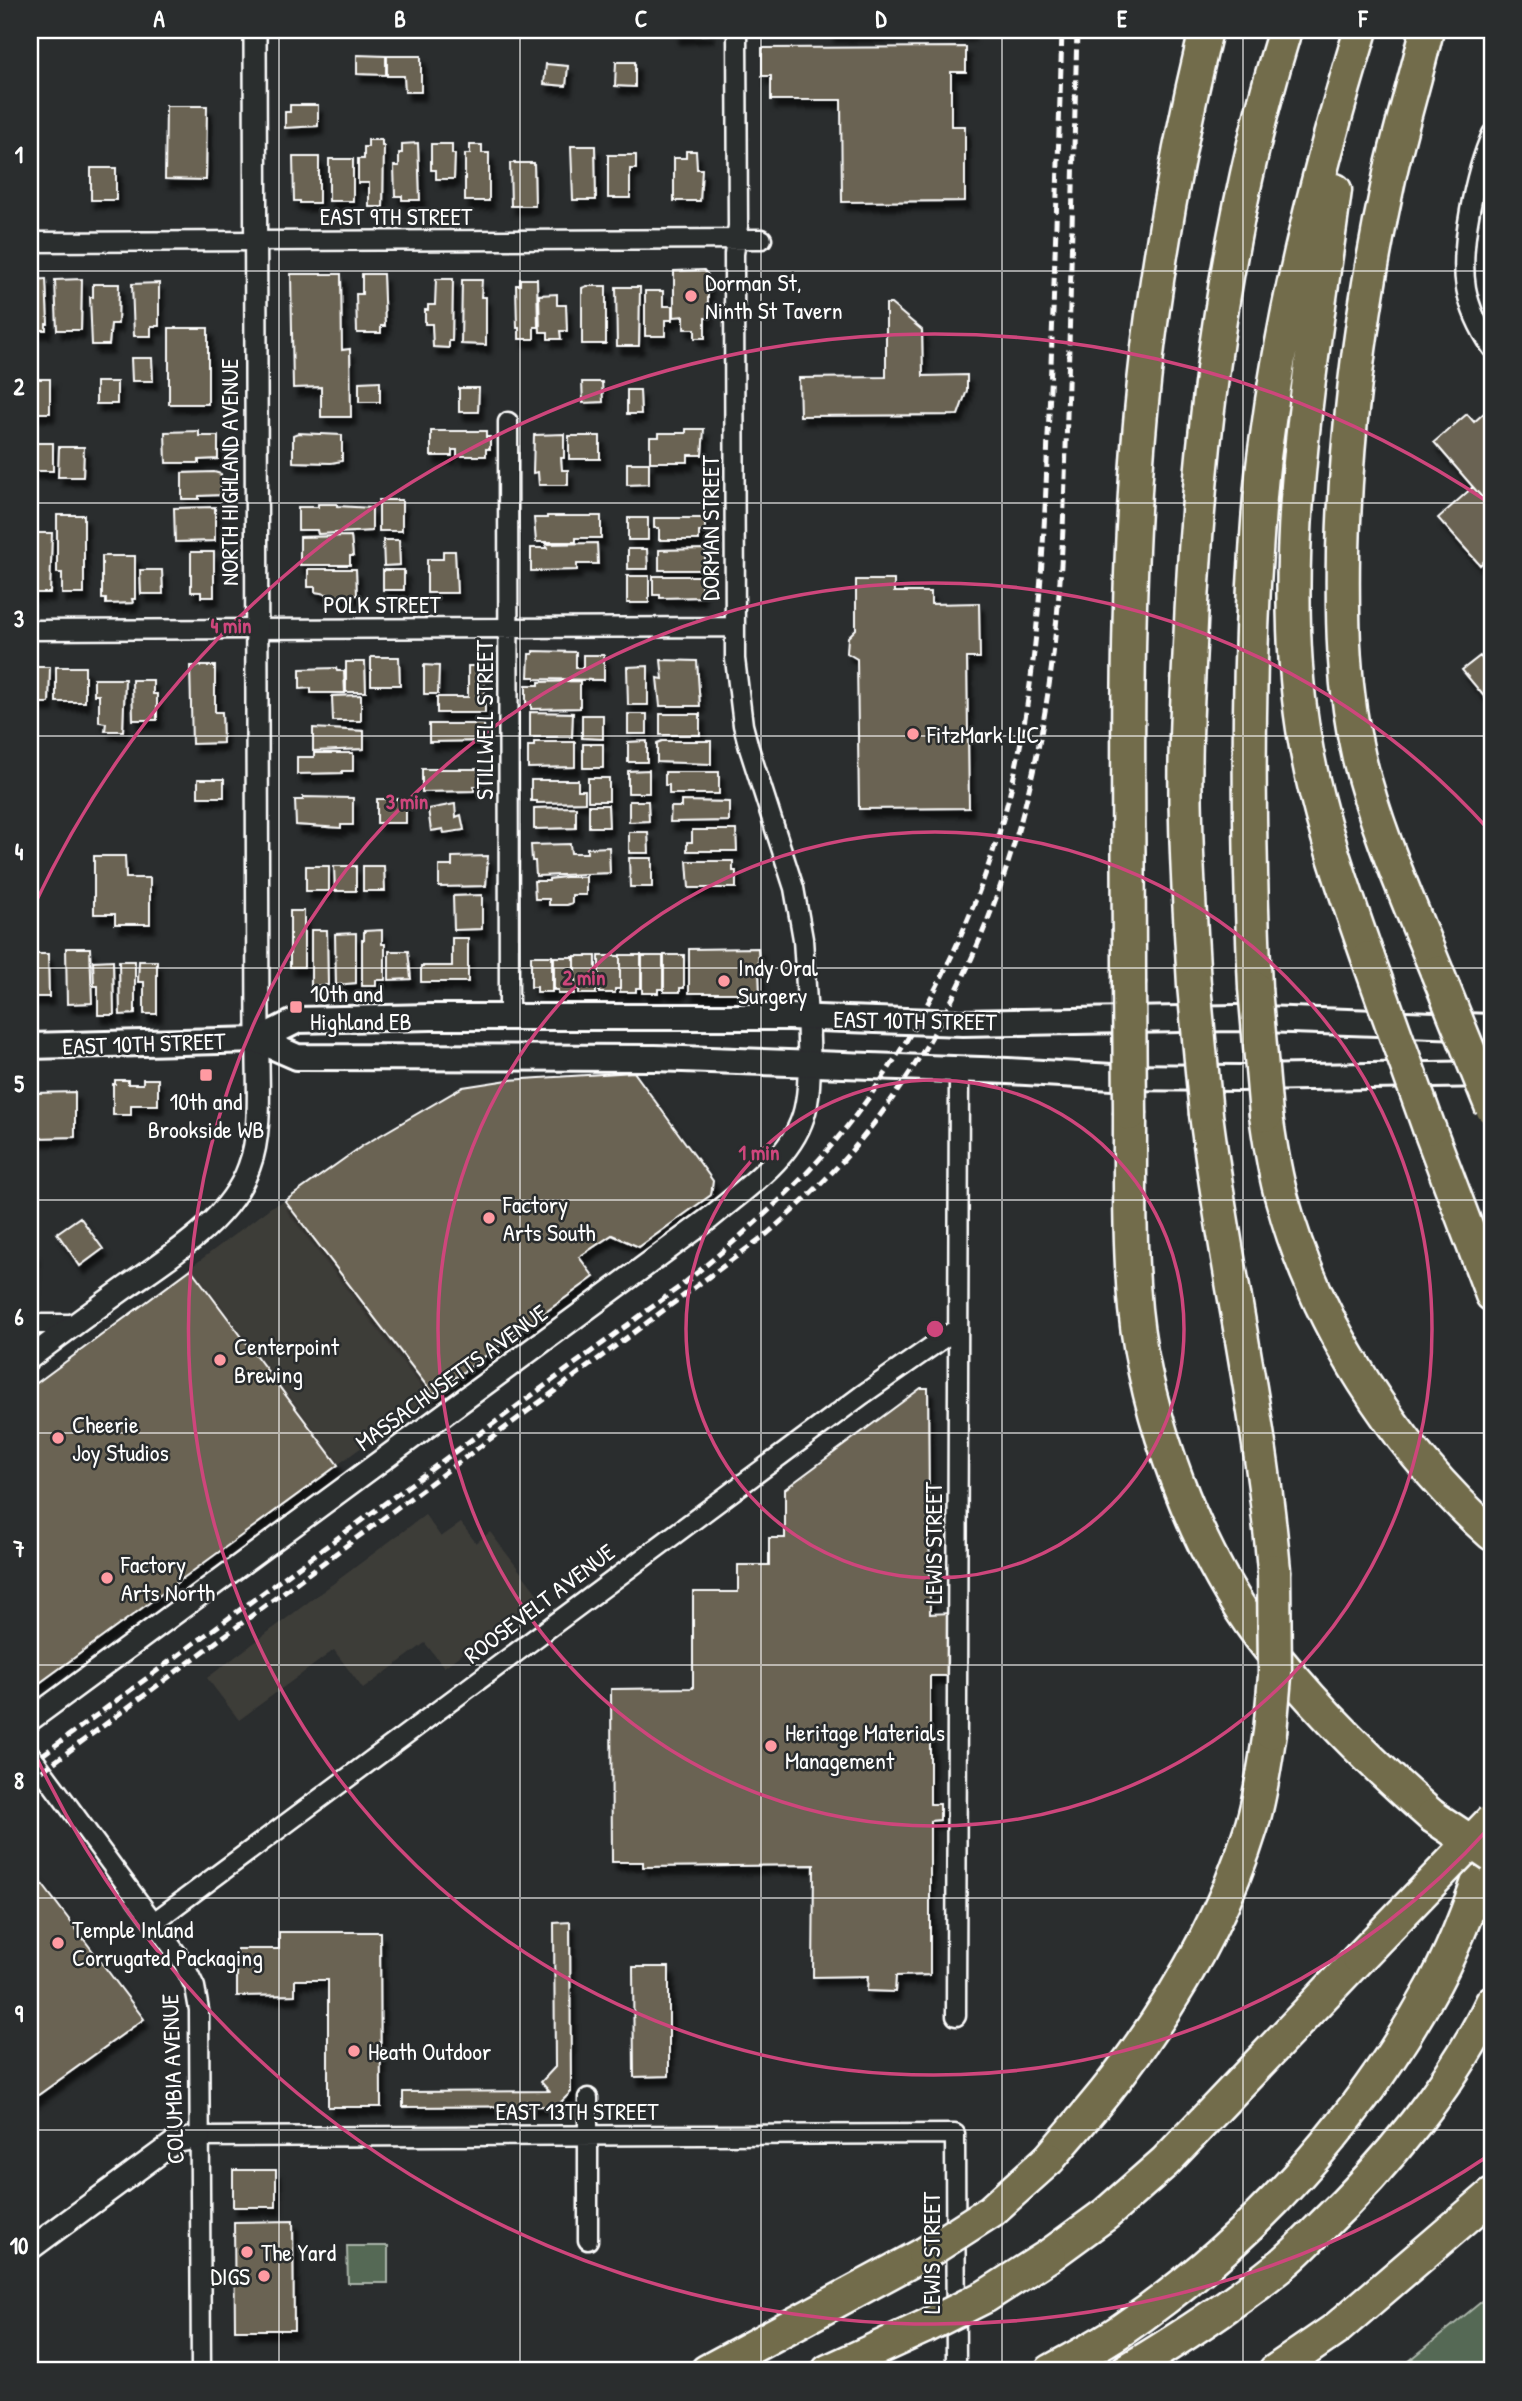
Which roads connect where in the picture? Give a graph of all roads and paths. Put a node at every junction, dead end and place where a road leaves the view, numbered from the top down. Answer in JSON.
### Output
{"nodes":[{"id":1,"x":255,"y":30,"type":"edge"},
{"id":2,"x":737,"y":30,"type":"edge"},
{"id":3,"x":1206,"y":30,"type":"edge"},
{"id":4,"x":1285,"y":30,"type":"edge"},
{"id":5,"x":1427,"y":33,"type":"edge"},
{"id":6,"x":1357,"y":43,"type":"edge"},
{"id":7,"x":1492,"y":134,"type":"edge"},
{"id":8,"x":737,"y":239,"type":"junction"},
{"id":9,"x":762,"y":239,"type":"dead end"},
{"id":10,"x":256,"y":241,"type":"junction"},
{"id":11,"x":30,"y":242,"type":"edge"},
{"id":12,"x":1492,"y":348,"type":"edge"},
{"id":13,"x":508,"y":422,"type":"dead end"},
{"id":14,"x":735,"y":627,"type":"junction"},
{"id":15,"x":508,"y":628,"type":"junction"},
{"id":16,"x":255,"y":629,"type":"junction"},
{"id":17,"x":30,"y":630,"type":"edge"},
{"id":18,"x":509,"y":1017,"type":"junction"},
{"id":19,"x":808,"y":1018,"type":"junction"},
{"id":20,"x":1492,"y":1027,"type":"edge"},
{"id":21,"x":258,"y":1040,"type":"junction"},
{"id":22,"x":30,"y":1046,"type":"edge"},
{"id":23,"x":808,"y":1063,"type":"junction"},
{"id":24,"x":959,"y":1069,"type":"junction"},
{"id":25,"x":1492,"y":1074,"type":"edge"},
{"id":26,"x":1492,"y":1109,"type":"edge"},
{"id":27,"x":1492,"y":1295,"type":"edge"},
{"id":28,"x":30,"y":1324,"type":"edge"},
{"id":29,"x":76,"y":1324,"type":"junction"},
{"id":30,"x":958,"y":1328,"type":"junction"},
{"id":31,"x":30,"y":1358,"type":"edge"},
{"id":32,"x":1491,"y":1533,"type":"edge"},
{"id":33,"x":30,"y":1720,"type":"edge"},
{"id":34,"x":30,"y":1754,"type":"edge"},
{"id":35,"x":1492,"y":1820,"type":"edge"},
{"id":36,"x":1492,"y":1840,"type":"edge"},
{"id":37,"x":1492,"y":1856,"type":"edge"},
{"id":38,"x":154,"y":1922,"type":"junction"},
{"id":39,"x":1492,"y":2002,"type":"edge"},
{"id":40,"x":956,"y":2016,"type":"dead end"},
{"id":41,"x":589,"y":2098,"type":"dead end"},
{"id":42,"x":955,"y":2134,"type":"joint"},
{"id":43,"x":589,"y":2135,"type":"junction"},
{"id":44,"x":199,"y":2137,"type":"junction"},
{"id":45,"x":1492,"y":2195,"type":"edge"},
{"id":46,"x":589,"y":2240,"type":"dead end"},
{"id":47,"x":30,"y":2249,"type":"edge"},
{"id":48,"x":201,"y":2371,"type":"edge"},
{"id":49,"x":707,"y":2371,"type":"edge"},
{"id":50,"x":828,"y":2371,"type":"edge"},
{"id":51,"x":956,"y":2371,"type":"edge"},
{"id":52,"x":1051,"y":2371,"type":"edge"},
{"id":53,"x":1126,"y":2371,"type":"edge"},
{"id":54,"x":1275,"y":2371,"type":"edge"}],
"edges":[{"from":1,"to":10,"type":"street","name":"NORTH HIGHLAND AVENUE"},
{"from":2,"to":8,"type":"street","name":"DORMAN STREET"},
{"from":3,"to":37,"type":"highway","bridge":true},
{"from":4,"to":49,"type":"highway","bridge":true},
{"from":5,"to":26,"type":"highway","bridge":true},
{"from":6,"to":27,"type":"highway","bridge":true},
{"from":6,"to":32,"type":"highway","bridge":true},
{"from":7,"to":12,"type":"street"},
{"from":8,"to":9,"type":"street","name":"EAST 9TH STREET"},
{"from":8,"to":10,"type":"street","name":"EAST 9TH STREET"},
{"from":8,"to":14,"type":"street","name":"DORMAN STREET"},
{"from":10,"to":11,"type":"street","name":"EAST 9TH STREET"},
{"from":10,"to":16,"type":"street","name":"NORTH HIGHLAND AVENUE"},
{"from":13,"to":15,"type":"street","name":"STILLWELL STREET"},
{"from":14,"to":15,"type":"street","name":"POLK STREET"},
{"from":14,"to":19,"type":"street","name":"DORMAN STREET"},
{"from":15,"to":16,"type":"street","name":"POLK STREET"},
{"from":15,"to":18,"type":"street","name":"STILLWELL STREET"},
{"from":16,"to":17,"type":"street","name":"POLK STREET"},
{"from":16,"to":21,"type":"street","name":"NORTH HIGHLAND AVENUE"},
{"from":18,"to":19,"type":"main road","name":"EAST 10TH STREET"},
{"from":18,"to":21,"type":"main road","name":"EAST 10TH STREET"},
{"from":19,"to":20,"type":"main road","name":"EAST 10TH STREET"},
{"from":19,"to":23,"type":"street","name":"MASSACHUSETTS AVENUE"},
{"from":21,"to":22,"type":"main road","name":"EAST 10TH STREET"},
{"from":21,"to":23,"type":"main road","name":"EAST 10TH STREET"},
{"from":21,"to":29,"type":"street","name":"NORTH HIGHLAND AVENUE"},
{"from":23,"to":24,"type":"main road","name":"EAST 10TH STREET"},
{"from":23,"to":33,"type":"street","name":"MASSACHUSETTS AVENUE"},
{"from":24,"to":25,"type":"main road","name":"EAST 10TH STREET"},
{"from":24,"to":30,"type":"street","name":"LEWIS STREET"},
{"from":28,"to":29,"type":"street"},
{"from":29,"to":31,"type":"street","name":"NORTH HIGHLAND AVENUE"},
{"from":30,"to":38,"type":"street","name":"ROOSEVELT AVENUE"},
{"from":30,"to":40,"type":"street","name":"LEWIS STREET"},
{"from":34,"to":38,"type":"street","name":"COLUMBIA AVENUE"},
{"from":35,"to":50,"type":"highway","bridge":true},
{"from":36,"to":52,"type":"highway"},
{"from":38,"to":44,"type":"street","name":"COLUMBIA AVENUE"},
{"from":39,"to":53,"type":"highway"},
{"from":41,"to":43,"type":"street"},
{"from":42,"to":43,"type":"street","name":"EAST 13TH STREET"},
{"from":42,"to":51,"type":"street","name":"LEWIS STREET"},
{"from":43,"to":44,"type":"street","name":"EAST 13TH STREET"},
{"from":43,"to":46,"type":"street"},
{"from":44,"to":47,"type":"street"},
{"from":44,"to":48,"type":"street","name":"COLUMBIA AVENUE"},
{"from":45,"to":54,"type":"highway"}]}
